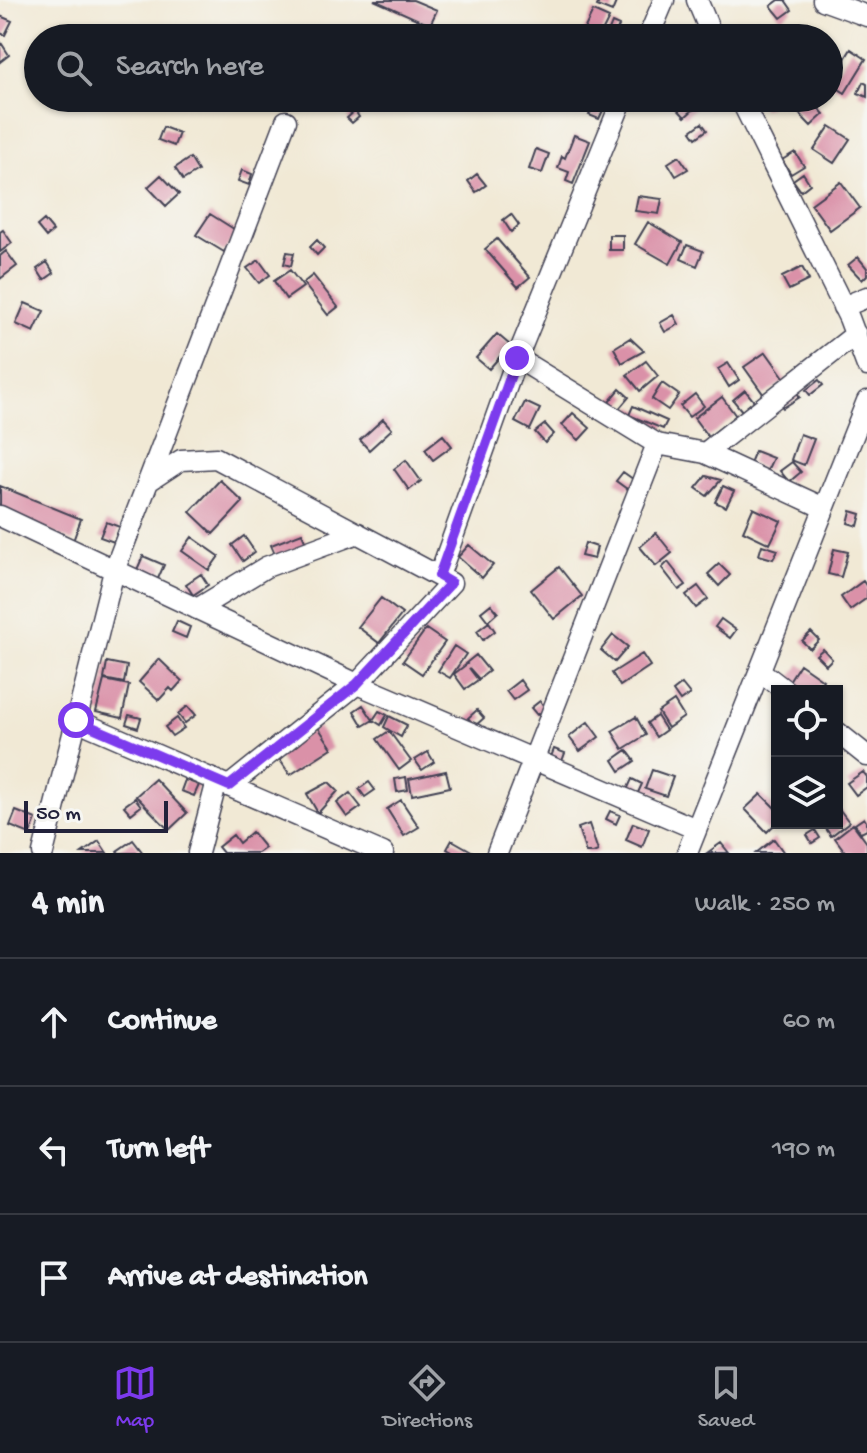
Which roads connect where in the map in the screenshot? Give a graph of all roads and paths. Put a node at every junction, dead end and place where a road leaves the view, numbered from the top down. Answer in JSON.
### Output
{"nodes":[{"id":1,"x":664,"y":0,"type":"edge"},
{"id":2,"x":697,"y":0,"type":"edge"},
{"id":3,"x":823,"y":0,"type":"edge"},
{"id":4,"x":867,"y":16,"type":"edge"},
{"id":5,"x":654,"y":24,"type":"edge"},
{"id":6,"x":707,"y":24,"type":"edge"},
{"id":7,"x":617,"y":112,"type":"edge"},
{"id":8,"x":747,"y":112,"type":"edge"},
{"id":9,"x":286,"y":121,"type":"dead end"},
{"id":10,"x":867,"y":297,"type":"edge"},
{"id":11,"x":843,"y":307,"type":"junction"},
{"id":12,"x":856,"y":334,"type":"junction"},
{"id":13,"x":517,"y":358,"type":"junction"},
{"id":14,"x":867,"y":366,"type":"edge"},
{"id":15,"x":867,"y":401,"type":"edge"},
{"id":16,"x":657,"y":444,"type":"junction"},
{"id":17,"x":705,"y":453,"type":"junction"},
{"id":18,"x":149,"y":481,"type":"junction"},
{"id":19,"x":824,"y":508,"type":"junction"},
{"id":20,"x":0,"y":516,"type":"edge"},
{"id":21,"x":358,"y":533,"type":"junction"},
{"id":22,"x":114,"y":571,"type":"junction"},
{"id":23,"x":439,"y":576,"type":"junction"},
{"id":24,"x":197,"y":609,"type":"junction"},
{"id":25,"x":760,"y":671,"type":"junction"},
{"id":26,"x":357,"y":684,"type":"junction"},
{"id":27,"x":778,"y":685,"type":"edge"},
{"id":28,"x":76,"y":720,"type":"junction"},
{"id":29,"x":843,"y":737,"type":"edge"},
{"id":30,"x":867,"y":756,"type":"edge"},
{"id":31,"x":532,"y":761,"type":"junction"},
{"id":32,"x":223,"y":784,"type":"junction"},
{"id":33,"x":696,"y":829,"type":"junction"},
{"id":34,"x":43,"y":853,"type":"edge"},
{"id":35,"x":198,"y":853,"type":"edge"},
{"id":36,"x":383,"y":853,"type":"edge"},
{"id":37,"x":497,"y":853,"type":"edge"},
{"id":38,"x":687,"y":853,"type":"edge"}],
"edges":[{"from":1,"to":5,"type":"street"},
{"from":2,"to":6,"type":"street"},
{"from":3,"to":4,"type":"street"},
{"from":7,"to":13,"type":"street"},
{"from":8,"to":11,"type":"street"},
{"from":9,"to":18,"type":"street"},
{"from":10,"to":11,"type":"street"},
{"from":11,"to":12,"type":"street"},
{"from":12,"to":14,"type":"street"},
{"from":12,"to":17,"type":"street"},
{"from":13,"to":16,"type":"street"},
{"from":13,"to":23,"type":"street"},
{"from":15,"to":19,"type":"street"},
{"from":16,"to":17,"type":"street"},
{"from":16,"to":31,"type":"street"},
{"from":17,"to":19,"type":"street"},
{"from":18,"to":21,"type":"street"},
{"from":18,"to":22,"type":"street"},
{"from":19,"to":25,"type":"street"},
{"from":20,"to":22,"type":"street"},
{"from":21,"to":23,"type":"street"},
{"from":21,"to":24,"type":"street"},
{"from":22,"to":24,"type":"street"},
{"from":22,"to":28,"type":"street"},
{"from":23,"to":26,"type":"street"},
{"from":24,"to":26,"type":"street"},
{"from":25,"to":27,"type":"street"},
{"from":25,"to":33,"type":"street"},
{"from":26,"to":31,"type":"street"},
{"from":26,"to":32,"type":"street"},
{"from":28,"to":32,"type":"street"},
{"from":28,"to":34,"type":"street"},
{"from":29,"to":30,"type":"street"},
{"from":31,"to":33,"type":"street"},
{"from":31,"to":37,"type":"street"},
{"from":32,"to":35,"type":"street"},
{"from":32,"to":36,"type":"street"},
{"from":33,"to":38,"type":"street"}]}
